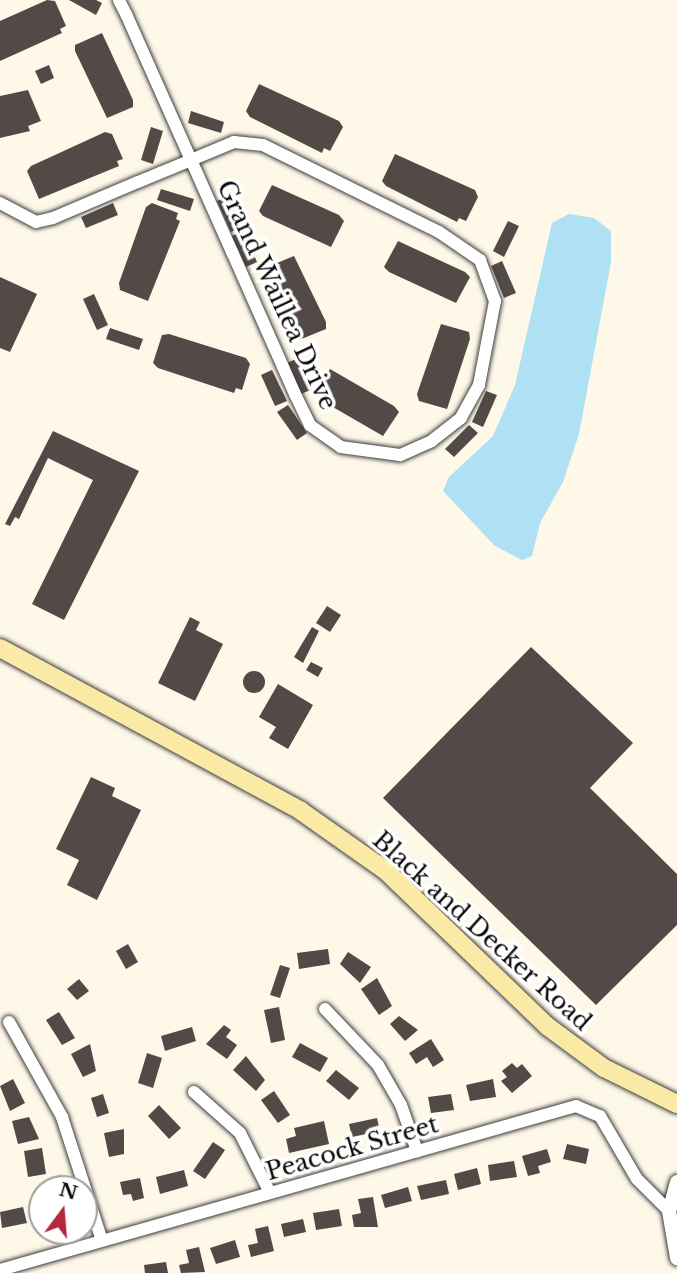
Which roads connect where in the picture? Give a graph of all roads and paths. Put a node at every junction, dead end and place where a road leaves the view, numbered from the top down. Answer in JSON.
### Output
{"nodes":[{"id":1,"x":119,"y":0,"type":"edge"},
{"id":2,"x":191,"y":160,"type":"junction"},
{"id":3,"x":0,"y":203,"type":"edge"},
{"id":4,"x":0,"y":648,"type":"edge"},
{"id":5,"x":324,"y":1009,"type":"dead end"},
{"id":6,"x":9,"y":1022,"type":"dead end"},
{"id":7,"x":194,"y":1092,"type":"dead end"},
{"id":8,"x":677,"y":1104,"type":"edge"},
{"id":9,"x":417,"y":1151,"type":"junction"},
{"id":10,"x":677,"y":1182,"type":"edge"},
{"id":11,"x":270,"y":1193,"type":"junction"},
{"id":12,"x":669,"y":1211,"type":"junction"},
{"id":13,"x":102,"y":1241,"type":"junction"},
{"id":14,"x":677,"y":1258,"type":"edge"},
{"id":15,"x":0,"y":1270,"type":"edge"}],
"edges":[{"from":1,"to":2,"type":"street","name":"Grand Waillea Drive"},
{"from":2,"to":2,"type":"street","name":"Grand Waillea Drive"},
{"from":2,"to":3,"type":"street","name":"Grand Waillea Drive"},
{"from":4,"to":8,"type":"main road","name":"Black and Decker Road"},
{"from":5,"to":9,"type":"street"},
{"from":6,"to":13,"type":"street"},
{"from":7,"to":11,"type":"street"},
{"from":9,"to":11,"type":"street","name":"Peacock Street"},
{"from":9,"to":12,"type":"street","name":"Peacock Street"},
{"from":10,"to":12,"type":"street"},
{"from":11,"to":13,"type":"street","name":"Peacock Street"},
{"from":12,"to":14,"type":"street"},
{"from":13,"to":15,"type":"street","name":"Peacock Street"}]}
